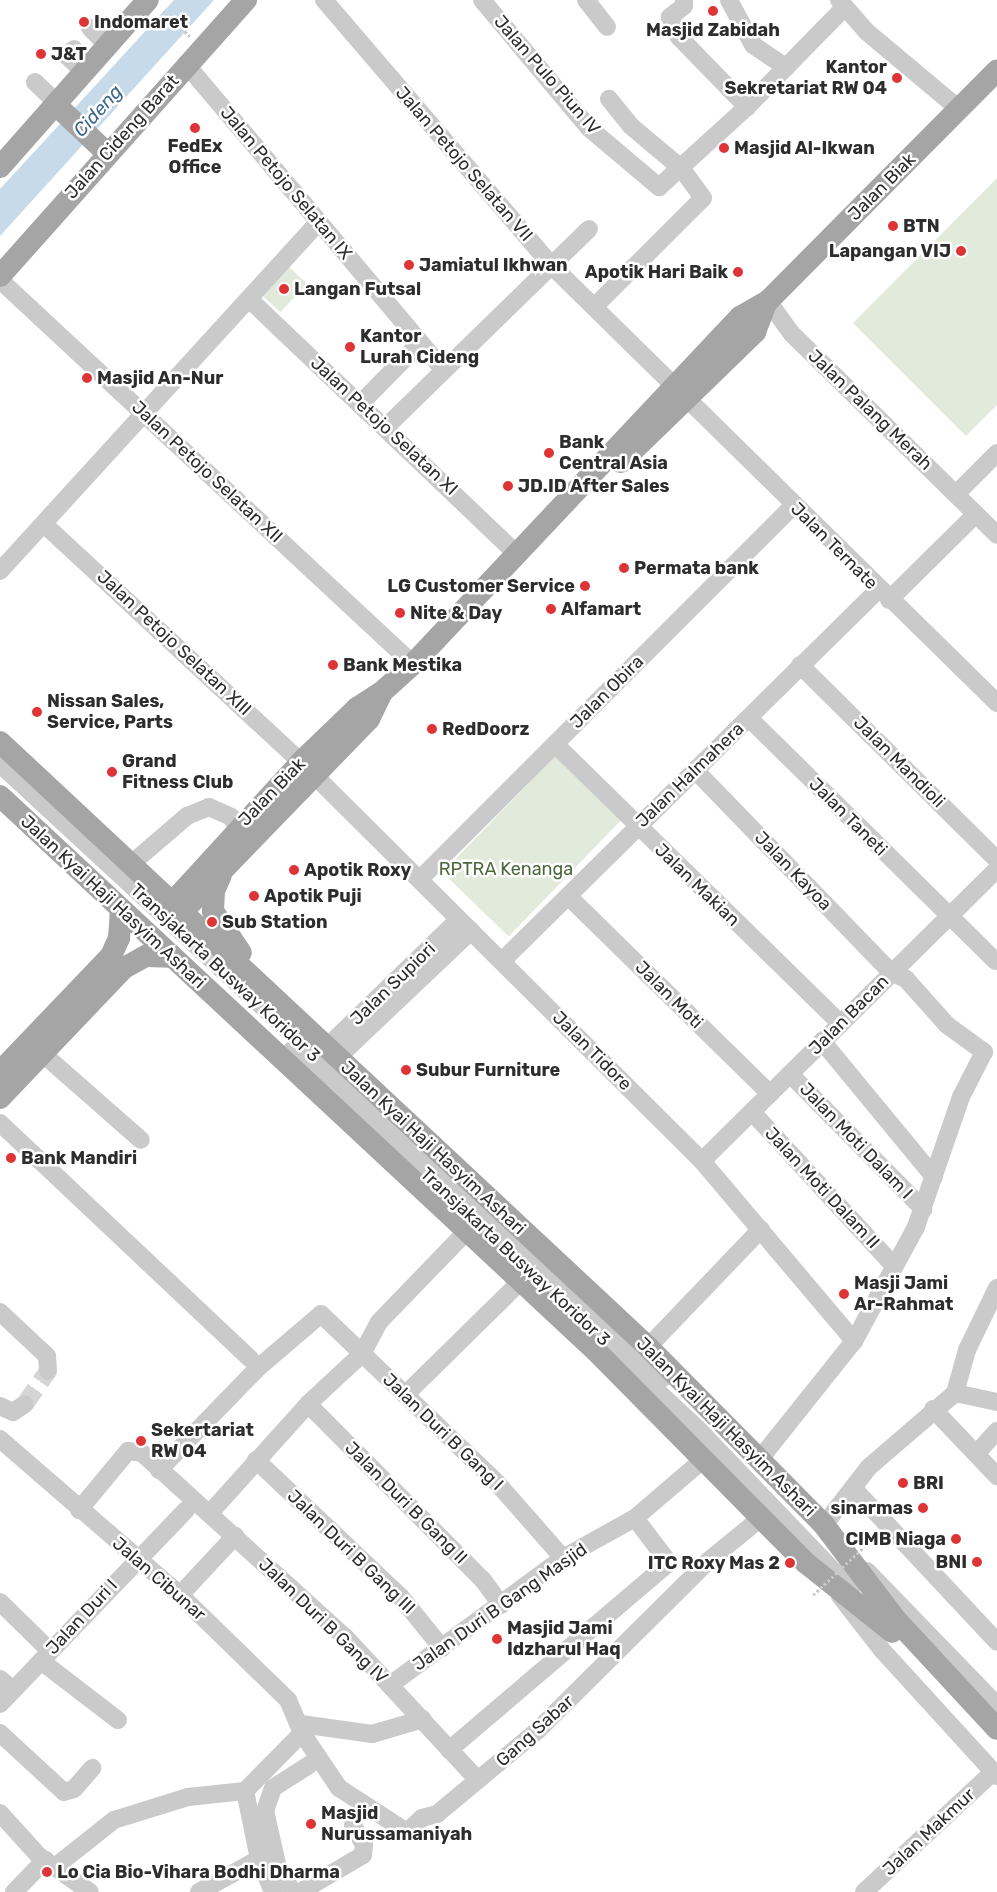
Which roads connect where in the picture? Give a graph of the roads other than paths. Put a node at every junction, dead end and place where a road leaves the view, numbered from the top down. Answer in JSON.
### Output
{"nodes":[{"id":1,"x":246,"y":0,"type":"edge"},
{"id":2,"x":324,"y":0,"type":"edge"},
{"id":3,"x":482,"y":0,"type":"edge"},
{"id":4,"x":586,"y":0,"type":"edge"},
{"id":5,"x":684,"y":0,"type":"edge"},
{"id":6,"x":729,"y":0,"type":"edge"},
{"id":7,"x":154,"y":4,"type":"edge"},
{"id":8,"x":841,"y":4,"type":"edge"},
{"id":9,"x":90,"y":28,"type":"dead end"},
{"id":10,"x":607,"y":28,"type":"dead end"},
{"id":11,"x":108,"y":46,"type":"junction"},
{"id":12,"x":74,"y":49,"type":"dead end"},
{"id":13,"x":186,"y":64,"type":"junction"},
{"id":14,"x":786,"y":66,"type":"junction"},
{"id":15,"x":997,"y":70,"type":"edge"},
{"id":16,"x":84,"y":72,"type":"junction"},
{"id":17,"x":35,"y":82,"type":"dead end"},
{"id":18,"x":609,"y":99,"type":"dead end"},
{"id":19,"x":59,"y":107,"type":"junction"},
{"id":20,"x":747,"y":107,"type":"junction"},
{"id":21,"x":959,"y":109,"type":"junction"},
{"id":22,"x":632,"y":127,"type":"junction"},
{"id":23,"x":613,"y":148,"type":"junction"},
{"id":24,"x":103,"y":150,"type":"junction"},
{"id":25,"x":0,"y":168,"type":"edge"},
{"id":26,"x":682,"y":169,"type":"junction"},
{"id":27,"x":318,"y":223,"type":"junction"},
{"id":28,"x":589,"y":229,"type":"dead end"},
{"id":29,"x":550,"y":264,"type":"junction"},
{"id":30,"x":0,"y":276,"type":"edge"},
{"id":31,"x":0,"y":280,"type":"edge"},
{"id":32,"x":249,"y":299,"type":"junction"},
{"id":33,"x":767,"y":302,"type":"junction"},
{"id":34,"x":594,"y":307,"type":"junction"},
{"id":35,"x":420,"y":343,"type":"junction"},
{"id":36,"x":444,"y":370,"type":"junction"},
{"id":37,"x":680,"y":392,"type":"junction"},
{"id":38,"x":360,"y":404,"type":"junction"},
{"id":39,"x":146,"y":416,"type":"junction"},
{"id":40,"x":385,"y":428,"type":"junction"},
{"id":41,"x":997,"y":453,"type":"edge"},
{"id":42,"x":956,"y":494,"type":"junction"},
{"id":43,"x":794,"y":506,"type":"junction"},
{"id":44,"x":976,"y":514,"type":"junction"},
{"id":45,"x":45,"y":525,"type":"junction"},
{"id":46,"x":997,"y":535,"type":"edge"},
{"id":47,"x":518,"y":555,"type":"junction"},
{"id":48,"x":0,"y":571,"type":"edge"},
{"id":49,"x":884,"y":595,"type":"junction"},
{"id":50,"x":413,"y":664,"type":"junction"},
{"id":51,"x":800,"y":665,"type":"junction"},
{"id":52,"x":997,"y":703,"type":"edge"},
{"id":53,"x":748,"y":718,"type":"junction"},
{"id":54,"x":0,"y":742,"type":"edge"},
{"id":55,"x":555,"y":744,"type":"junction"},
{"id":56,"x":0,"y":764,"type":"edge"},
{"id":57,"x":308,"y":769,"type":"junction"},
{"id":58,"x":695,"y":770,"type":"junction"},
{"id":59,"x":0,"y":780,"type":"edge"},
{"id":60,"x":0,"y":796,"type":"edge"},
{"id":61,"x":637,"y":827,"type":"junction"},
{"id":62,"x":238,"y":828,"type":"junction"},
{"id":63,"x":997,"y":860,"type":"edge"},
{"id":64,"x":131,"y":864,"type":"junction"},
{"id":65,"x":997,"y":869,"type":"edge"},
{"id":66,"x":224,"y":870,"type":"junction"},
{"id":67,"x":420,"y":880,"type":"junction"},
{"id":68,"x":568,"y":896,"type":"junction"},
{"id":69,"x":177,"y":907,"type":"junction"},
{"id":70,"x":121,"y":909,"type":"junction"},
{"id":71,"x":948,"y":915,"type":"junction"},
{"id":72,"x":465,"y":925,"type":"junction"},
{"id":73,"x":171,"y":956,"type":"junction"},
{"id":74,"x":502,"y":960,"type":"junction"},
{"id":75,"x":995,"y":961,"type":"dead end"},
{"id":76,"x":891,"y":972,"type":"junction"},
{"id":77,"x":283,"y":1007,"type":"junction"},
{"id":78,"x":840,"y":1023,"type":"junction"},
{"id":79,"x":822,"y":1041,"type":"junction"},
{"id":80,"x":36,"y":1048,"type":"junction"},
{"id":81,"x":332,"y":1053,"type":"junction"},
{"id":82,"x":9,"y":1064,"type":"edge"},
{"id":83,"x":790,"y":1074,"type":"junction"},
{"id":84,"x":770,"y":1094,"type":"junction"},
{"id":85,"x":0,"y":1098,"type":"edge"},
{"id":86,"x":752,"y":1112,"type":"junction"},
{"id":87,"x":0,"y":1123,"type":"edge"},
{"id":88,"x":141,"y":1140,"type":"dead end"},
{"id":89,"x":702,"y":1161,"type":"junction"},
{"id":90,"x":934,"y":1177,"type":"junction"},
{"id":91,"x":922,"y":1209,"type":"junction"},
{"id":92,"x":761,"y":1229,"type":"junction"},
{"id":93,"x":467,"y":1231,"type":"junction"},
{"id":94,"x":893,"y":1265,"type":"junction"},
{"id":95,"x":520,"y":1282,"type":"junction"},
{"id":96,"x":996,"y":1292,"type":"edge"},
{"id":97,"x":0,"y":1312,"type":"edge"},
{"id":98,"x":854,"y":1341,"type":"junction"},
{"id":99,"x":648,"y":1347,"type":"junction"},
{"id":100,"x":362,"y":1354,"type":"junction"},
{"id":101,"x":250,"y":1359,"type":"dead end"},
{"id":102,"x":48,"y":1371,"type":"dead end"},
{"id":103,"x":956,"y":1392,"type":"junction"},
{"id":104,"x":405,"y":1395,"type":"junction"},
{"id":105,"x":997,"y":1402,"type":"edge"},
{"id":106,"x":25,"y":1404,"type":"dead end"},
{"id":107,"x":308,"y":1404,"type":"junction"},
{"id":108,"x":0,"y":1406,"type":"edge"},
{"id":109,"x":934,"y":1409,"type":"junction"},
{"id":110,"x":997,"y":1432,"type":"edge"},
{"id":111,"x":0,"y":1439,"type":"edge"},
{"id":112,"x":976,"y":1454,"type":"junction"},
{"id":113,"x":705,"y":1458,"type":"junction"},
{"id":114,"x":256,"y":1460,"type":"junction"},
{"id":115,"x":759,"y":1460,"type":"junction"},
{"id":116,"x":159,"y":1470,"type":"junction"},
{"id":117,"x":997,"y":1476,"type":"edge"},
{"id":118,"x":854,"y":1489,"type":"junction"},
{"id":119,"x":79,"y":1510,"type":"junction"},
{"id":120,"x":186,"y":1510,"type":"dead end"},
{"id":121,"x":210,"y":1513,"type":"junction"},
{"id":122,"x":762,"y":1517,"type":"junction"},
{"id":123,"x":635,"y":1518,"type":"junction"},
{"id":124,"x":824,"y":1525,"type":"junction"},
{"id":125,"x":234,"y":1536,"type":"junction"},
{"id":126,"x":860,"y":1555,"type":"junction"},
{"id":127,"x":563,"y":1558,"type":"junction"},
{"id":128,"x":137,"y":1559,"type":"junction"},
{"id":129,"x":824,"y":1591,"type":"junction"},
{"id":130,"x":180,"y":1595,"type":"junction"},
{"id":131,"x":0,"y":1602,"type":"edge"},
{"id":132,"x":872,"y":1602,"type":"junction"},
{"id":133,"x":501,"y":1605,"type":"junction"},
{"id":134,"x":894,"y":1625,"type":"junction"},
{"id":135,"x":997,"y":1642,"type":"edge"},
{"id":136,"x":442,"y":1648,"type":"junction"},
{"id":137,"x":45,"y":1656,"type":"junction"},
{"id":138,"x":6,"y":1684,"type":"edge"},
{"id":139,"x":390,"y":1685,"type":"junction"},
{"id":140,"x":0,"y":1704,"type":"edge"},
{"id":141,"x":997,"y":1704,"type":"edge"},
{"id":142,"x":423,"y":1719,"type":"junction"},
{"id":143,"x":118,"y":1720,"type":"dead end"},
{"id":144,"x":301,"y":1729,"type":"junction"},
{"id":145,"x":997,"y":1729,"type":"edge"},
{"id":146,"x":0,"y":1733,"type":"edge"},
{"id":147,"x":997,"y":1748,"type":"edge"},
{"id":148,"x":449,"y":1750,"type":"junction"},
{"id":149,"x":309,"y":1765,"type":"dead end"},
{"id":150,"x":92,"y":1768,"type":"dead end"},
{"id":151,"x":995,"y":1774,"type":"edge"},
{"id":152,"x":478,"y":1780,"type":"junction"},
{"id":153,"x":245,"y":1791,"type":"junction"},
{"id":154,"x":0,"y":1813,"type":"edge"},
{"id":155,"x":353,"y":1825,"type":"dead end"},
{"id":156,"x":259,"y":1860,"type":"junction"},
{"id":157,"x":51,"y":1863,"type":"junction"},
{"id":158,"x":14,"y":1892,"type":"edge"},
{"id":159,"x":90,"y":1892,"type":"edge"},
{"id":160,"x":199,"y":1892,"type":"edge"},
{"id":161,"x":273,"y":1892,"type":"edge"},
{"id":162,"x":293,"y":1892,"type":"edge"},
{"id":163,"x":300,"y":1892,"type":"edge"},
{"id":164,"x":864,"y":1892,"type":"edge"}],
"edges":[{"from":1,"to":13,"type":"main road","name":"Jalan Cideng Barat"},
{"from":2,"to":29,"type":"street","name":"Jalan Petojo Selatan VII"},
{"from":3,"to":23,"type":"street","name":"Jalan Pulo Piun IV"},
{"from":4,"to":10,"type":"street"},
{"from":5,"to":20,"type":"street"},
{"from":6,"to":14,"type":"street"},
{"from":7,"to":11,"type":"main road"},
{"from":8,"to":14,"type":"street"},
{"from":8,"to":21,"type":"street"},
{"from":9,"to":11,"type":"street"},
{"from":11,"to":16,"type":"main road"},
{"from":12,"to":16,"type":"street"},
{"from":13,"to":24,"type":"main road","name":"Jalan Cideng Barat"},
{"from":13,"to":27,"type":"street","name":"Jalan Petojo Selatan IX"},
{"from":14,"to":20,"type":"street"},
{"from":15,"to":21,"type":"main road","name":"Jalan Biak"},
{"from":16,"to":19,"type":"main road"},
{"from":17,"to":19,"type":"street"},
{"from":18,"to":22,"type":"street"},
{"from":19,"to":24,"type":"main road"},
{"from":19,"to":25,"type":"main road"},
{"from":20,"to":26,"type":"street"},
{"from":21,"to":33,"type":"main road","name":"Jalan Biak"},
{"from":22,"to":23,"type":"street"},
{"from":22,"to":26,"type":"street"},
{"from":23,"to":26,"type":"street","name":"Jalan Pulo Piun IV"},
{"from":24,"to":30,"type":"main road","name":"Jalan Cideng Barat"},
{"from":26,"to":34,"type":"street"},
{"from":27,"to":32,"type":"street"},
{"from":27,"to":35,"type":"street","name":"Jalan Petojo Selatan IX"},
{"from":28,"to":29,"type":"street"},
{"from":29,"to":34,"type":"street","name":"Jalan Petojo Selatan VII"},
{"from":29,"to":36,"type":"street"},
{"from":31,"to":39,"type":"street","name":"Jalan Petojo Selatan XII"},
{"from":32,"to":38,"type":"street","name":"Jalan Petojo Selatan XI"},
{"from":32,"to":39,"type":"street"},
{"from":33,"to":37,"type":"main road","name":"Jalan Biak"},
{"from":33,"to":42,"type":"street","name":"Jalan Palang Merah"},
{"from":34,"to":37,"type":"street","name":"Jalan Petojo Selatan VII"},
{"from":35,"to":36,"type":"street","name":"Jalan Petojo Selatan IX"},
{"from":35,"to":38,"type":"street"},
{"from":36,"to":40,"type":"street"},
{"from":37,"to":43,"type":"street","name":"Jalan Ternate"},
{"from":37,"to":47,"type":"main road","name":"Jalan Biak"},
{"from":38,"to":40,"type":"street","name":"Jalan Petojo Selatan XI"},
{"from":39,"to":45,"type":"street"},
{"from":39,"to":50,"type":"street","name":"Jalan Petojo Selatan XII"},
{"from":40,"to":47,"type":"street","name":"Jalan Petojo Selatan XI"},
{"from":41,"to":42,"type":"street"},
{"from":42,"to":44,"type":"street","name":"Jalan Palang Merah"},
{"from":43,"to":49,"type":"street","name":"Jalan Ternate"},
{"from":43,"to":55,"type":"street","name":"Jalan Obira"},
{"from":44,"to":46,"type":"street","name":"Jalan Palang Merah"},
{"from":44,"to":49,"type":"street"},
{"from":45,"to":48,"type":"street"},
{"from":45,"to":57,"type":"street","name":"Jalan Petojo Selatan XIII"},
{"from":47,"to":50,"type":"main road","name":"Jalan Biak"},
{"from":49,"to":51,"type":"street","name":"Jalan Halmahera"},
{"from":49,"to":52,"type":"street","name":"Jalan Ternate"},
{"from":50,"to":57,"type":"main road","name":"Jalan Biak"},
{"from":51,"to":53,"type":"street","name":"Jalan Halmahera"},
{"from":51,"to":63,"type":"street","name":"Jalan Mandioli"},
{"from":53,"to":58,"type":"street","name":"Jalan Halmahera"},
{"from":53,"to":71,"type":"street","name":"Jalan Taneti"},
{"from":54,"to":64,"type":"main road","name":"Jalan Kyai Haji Hasyim Ashari"},
{"from":55,"to":61,"type":"street","name":"Jalan Makian"},
{"from":55,"to":67,"type":"street","name":"Jalan Obira"},
{"from":56,"to":132,"type":"street","name":"Transjakarta Busway Koridor 3"},
{"from":57,"to":62,"type":"main road","name":"Jalan Biak"},
{"from":57,"to":66,"type":"main road","name":"Jalan Biak"},
{"from":57,"to":67,"type":"street","name":"Jalan Tidore"},
{"from":58,"to":61,"type":"street","name":"Jalan Halmahera"},
{"from":58,"to":76,"type":"street","name":"Jalan Kayoa"},
{"from":59,"to":132,"type":"street","name":"Transjakarta Busway Koridor 3"},
{"from":60,"to":70,"type":"main road","name":"Jalan Kyai Haji Hasyim Ashari"},
{"from":61,"to":68,"type":"street","name":"Jalan Halmahera"},
{"from":61,"to":78,"type":"street","name":"Jalan Makian"},
{"from":62,"to":64,"type":"street"},
{"from":62,"to":69,"type":"main road","name":"Jalan Biak"},
{"from":64,"to":69,"type":"main road","name":"Jalan Kyai Haji Hasyim Ashari"},
{"from":65,"to":71,"type":"street","name":"Jalan Bacan"},
{"from":66,"to":69,"type":"main road","name":"Jalan Biak"},
{"from":66,"to":77,"type":"main road"},
{"from":67,"to":72,"type":"street","name":"Jalan Tidore"},
{"from":68,"to":74,"type":"street","name":"Jalan Halmahera"},
{"from":68,"to":84,"type":"street","name":"Jalan Moti"},
{"from":69,"to":77,"type":"main road","name":"Jalan Kyai Haji Hasyim Ashari"},
{"from":70,"to":73,"type":"main road","name":"Jalan Kyai Haji Hasyim Ashari"},
{"from":70,"to":80,"type":"main road"},
{"from":71,"to":75,"type":"street","name":"Jalan Taneti"},
{"from":71,"to":76,"type":"street","name":"Jalan Bacan"},
{"from":72,"to":74,"type":"street","name":"Jalan Tidore"},
{"from":72,"to":81,"type":"street","name":"Jalan Supiori"},
{"from":73,"to":80,"type":"main road"},
{"from":73,"to":93,"type":"main road","name":"Jalan Kyai Haji Hasyim Ashari"},
{"from":74,"to":89,"type":"street","name":"Jalan Tidore"},
{"from":76,"to":78,"type":"street","name":"Jalan Bacan"},
{"from":76,"to":90,"type":"street","name":"Jalan Kayoa"},
{"from":77,"to":81,"type":"main road","name":"Jalan Kyai Haji Hasyim Ashari"},
{"from":78,"to":79,"type":"street","name":"Jalan Bacan"},
{"from":79,"to":83,"type":"street","name":"Jalan Bacan"},
{"from":79,"to":90,"type":"street"},
{"from":80,"to":82,"type":"main road"},
{"from":80,"to":88,"type":"street"},
{"from":81,"to":99,"type":"main road","name":"Jalan Kyai Haji Hasyim Ashari"},
{"from":82,"to":85,"type":"main road"},
{"from":83,"to":84,"type":"street","name":"Jalan Bacan"},
{"from":83,"to":91,"type":"street","name":"Jalan Moti Dalam I"},
{"from":84,"to":86,"type":"street","name":"Jalan Bacan"},
{"from":86,"to":89,"type":"street","name":"Jalan Bacan"},
{"from":86,"to":94,"type":"street","name":"Jalan Moti Dalam II"},
{"from":87,"to":101,"type":"street"},
{"from":89,"to":92,"type":"street","name":"Jalan Tidore"},
{"from":90,"to":91,"type":"street"},
{"from":91,"to":94,"type":"street"},
{"from":92,"to":98,"type":"street","name":"Jalan Tidore"},
{"from":92,"to":99,"type":"street"},
{"from":93,"to":95,"type":"main road","name":"Jalan Kyai Haji Hasyim Ashari"},
{"from":93,"to":100,"type":"street"},
{"from":94,"to":98,"type":"street"},
{"from":95,"to":104,"type":"street"},
{"from":95,"to":113,"type":"main road","name":"Jalan Kyai Haji Hasyim Ashari"},
{"from":96,"to":103,"type":"street"},
{"from":97,"to":102,"type":"street"},
{"from":98,"to":115,"type":"street"},
{"from":99,"to":115,"type":"main road","name":"Jalan Kyai Haji Hasyim Ashari"},
{"from":100,"to":104,"type":"street","name":"Jalan Duri B Gang I"},
{"from":100,"to":107,"type":"street"},
{"from":100,"to":116,"type":"street","name":"Jalan Duri B Gang I"},
{"from":103,"to":105,"type":"street"},
{"from":103,"to":109,"type":"street"},
{"from":104,"to":127,"type":"street","name":"Jalan Duri B Gang I"},
{"from":106,"to":108,"type":"street"},
{"from":107,"to":114,"type":"street"},
{"from":107,"to":133,"type":"street","name":"Jalan Duri B Gang II"},
{"from":109,"to":112,"type":"street"},
{"from":109,"to":118,"type":"street"},
{"from":110,"to":112,"type":"street"},
{"from":111,"to":119,"type":"street","name":"Jalan Cibunar"},
{"from":112,"to":117,"type":"street"},
{"from":113,"to":122,"type":"main road","name":"Jalan Kyai Haji Hasyim Ashari"},
{"from":113,"to":123,"type":"street","name":"Jalan Duri B Gang Masjid"},
{"from":114,"to":121,"type":"street"},
{"from":114,"to":136,"type":"street","name":"Jalan Duri B Gang III"},
{"from":115,"to":124,"type":"main road","name":"Jalan Kyai Haji Hasyim Ashari"},
{"from":116,"to":119,"type":"street","name":"Jalan Duri B Gang IV"},
{"from":116,"to":121,"type":"street","name":"Jalan Duri B Gang IV"},
{"from":118,"to":124,"type":"street"},
{"from":118,"to":135,"type":"street"},
{"from":119,"to":128,"type":"street","name":"Jalan Cibunar"},
{"from":120,"to":128,"type":"street","name":"Jalan Duri I"},
{"from":121,"to":125,"type":"street","name":"Jalan Duri B Gang IV"},
{"from":122,"to":129,"type":"main road","name":"Jalan Kyai Haji Hasyim Ashari"},
{"from":122,"to":152,"type":"street","name":"Gang Sabar"},
{"from":123,"to":127,"type":"street","name":"Jalan Duri B Gang Masjid"},
{"from":123,"to":148,"type":"street"},
{"from":124,"to":126,"type":"main road","name":"Jalan Kyai Haji Hasyim Ashari"},
{"from":125,"to":130,"type":"street"},
{"from":125,"to":139,"type":"street","name":"Jalan Duri B Gang IV"},
{"from":126,"to":132,"type":"main road","name":"Jalan Kyai Haji Hasyim Ashari"},
{"from":126,"to":141,"type":"street","name":"Jalan Kyai Haji Hasyim Ashari"},
{"from":127,"to":133,"type":"street","name":"Jalan Duri B Gang Masjid"},
{"from":128,"to":130,"type":"street","name":"Jalan Cibunar"},
{"from":128,"to":137,"type":"street","name":"Jalan Duri I"},
{"from":129,"to":132,"type":"main road","name":"Jalan Kyai Haji Hasyim Ashari"},
{"from":129,"to":151,"type":"street","name":"Jalan Kyai Haji Hasyim Ashari"},
{"from":130,"to":144,"type":"street","name":"Jalan Cibunar"},
{"from":131,"to":137,"type":"street"},
{"from":132,"to":134,"type":"main road","name":"Jalan Kyai Haji Hasyim Ashari"},
{"from":133,"to":136,"type":"street","name":"Jalan Duri B Gang Masjid"},
{"from":134,"to":145,"type":"main road","name":"Jalan Kyai Haji Hasyim Ashari"},
{"from":134,"to":147,"type":"main road","name":"Jalan Kyai Haji Hasyim Ashari"},
{"from":136,"to":139,"type":"street","name":"Jalan Duri B Gang Masjid"},
{"from":137,"to":138,"type":"street","name":"Jalan Duri I"},
{"from":137,"to":143,"type":"street"},
{"from":138,"to":140,"type":"street","name":"Jalan Duri I"},
{"from":139,"to":142,"type":"street","name":"Jalan Duri B Gang IV"},
{"from":142,"to":144,"type":"street"},
{"from":142,"to":148,"type":"street","name":"Jalan Duri B Gang IV"},
{"from":144,"to":152,"type":"street","name":"Gang Sabar"},
{"from":144,"to":153,"type":"street"},
{"from":146,"to":150,"type":"street"},
{"from":148,"to":152,"type":"street","name":"Jalan Duri B Gang IV"},
{"from":149,"to":162,"type":"street"},
{"from":151,"to":164,"type":"street","name":"Jalan Makmur"},
{"from":153,"to":156,"type":"street"},
{"from":153,"to":157,"type":"street"},
{"from":154,"to":157,"type":"street"},
{"from":155,"to":163,"type":"street"},
{"from":156,"to":160,"type":"street"},
{"from":156,"to":161,"type":"street"},
{"from":157,"to":158,"type":"street"},
{"from":157,"to":159,"type":"street"}]}
